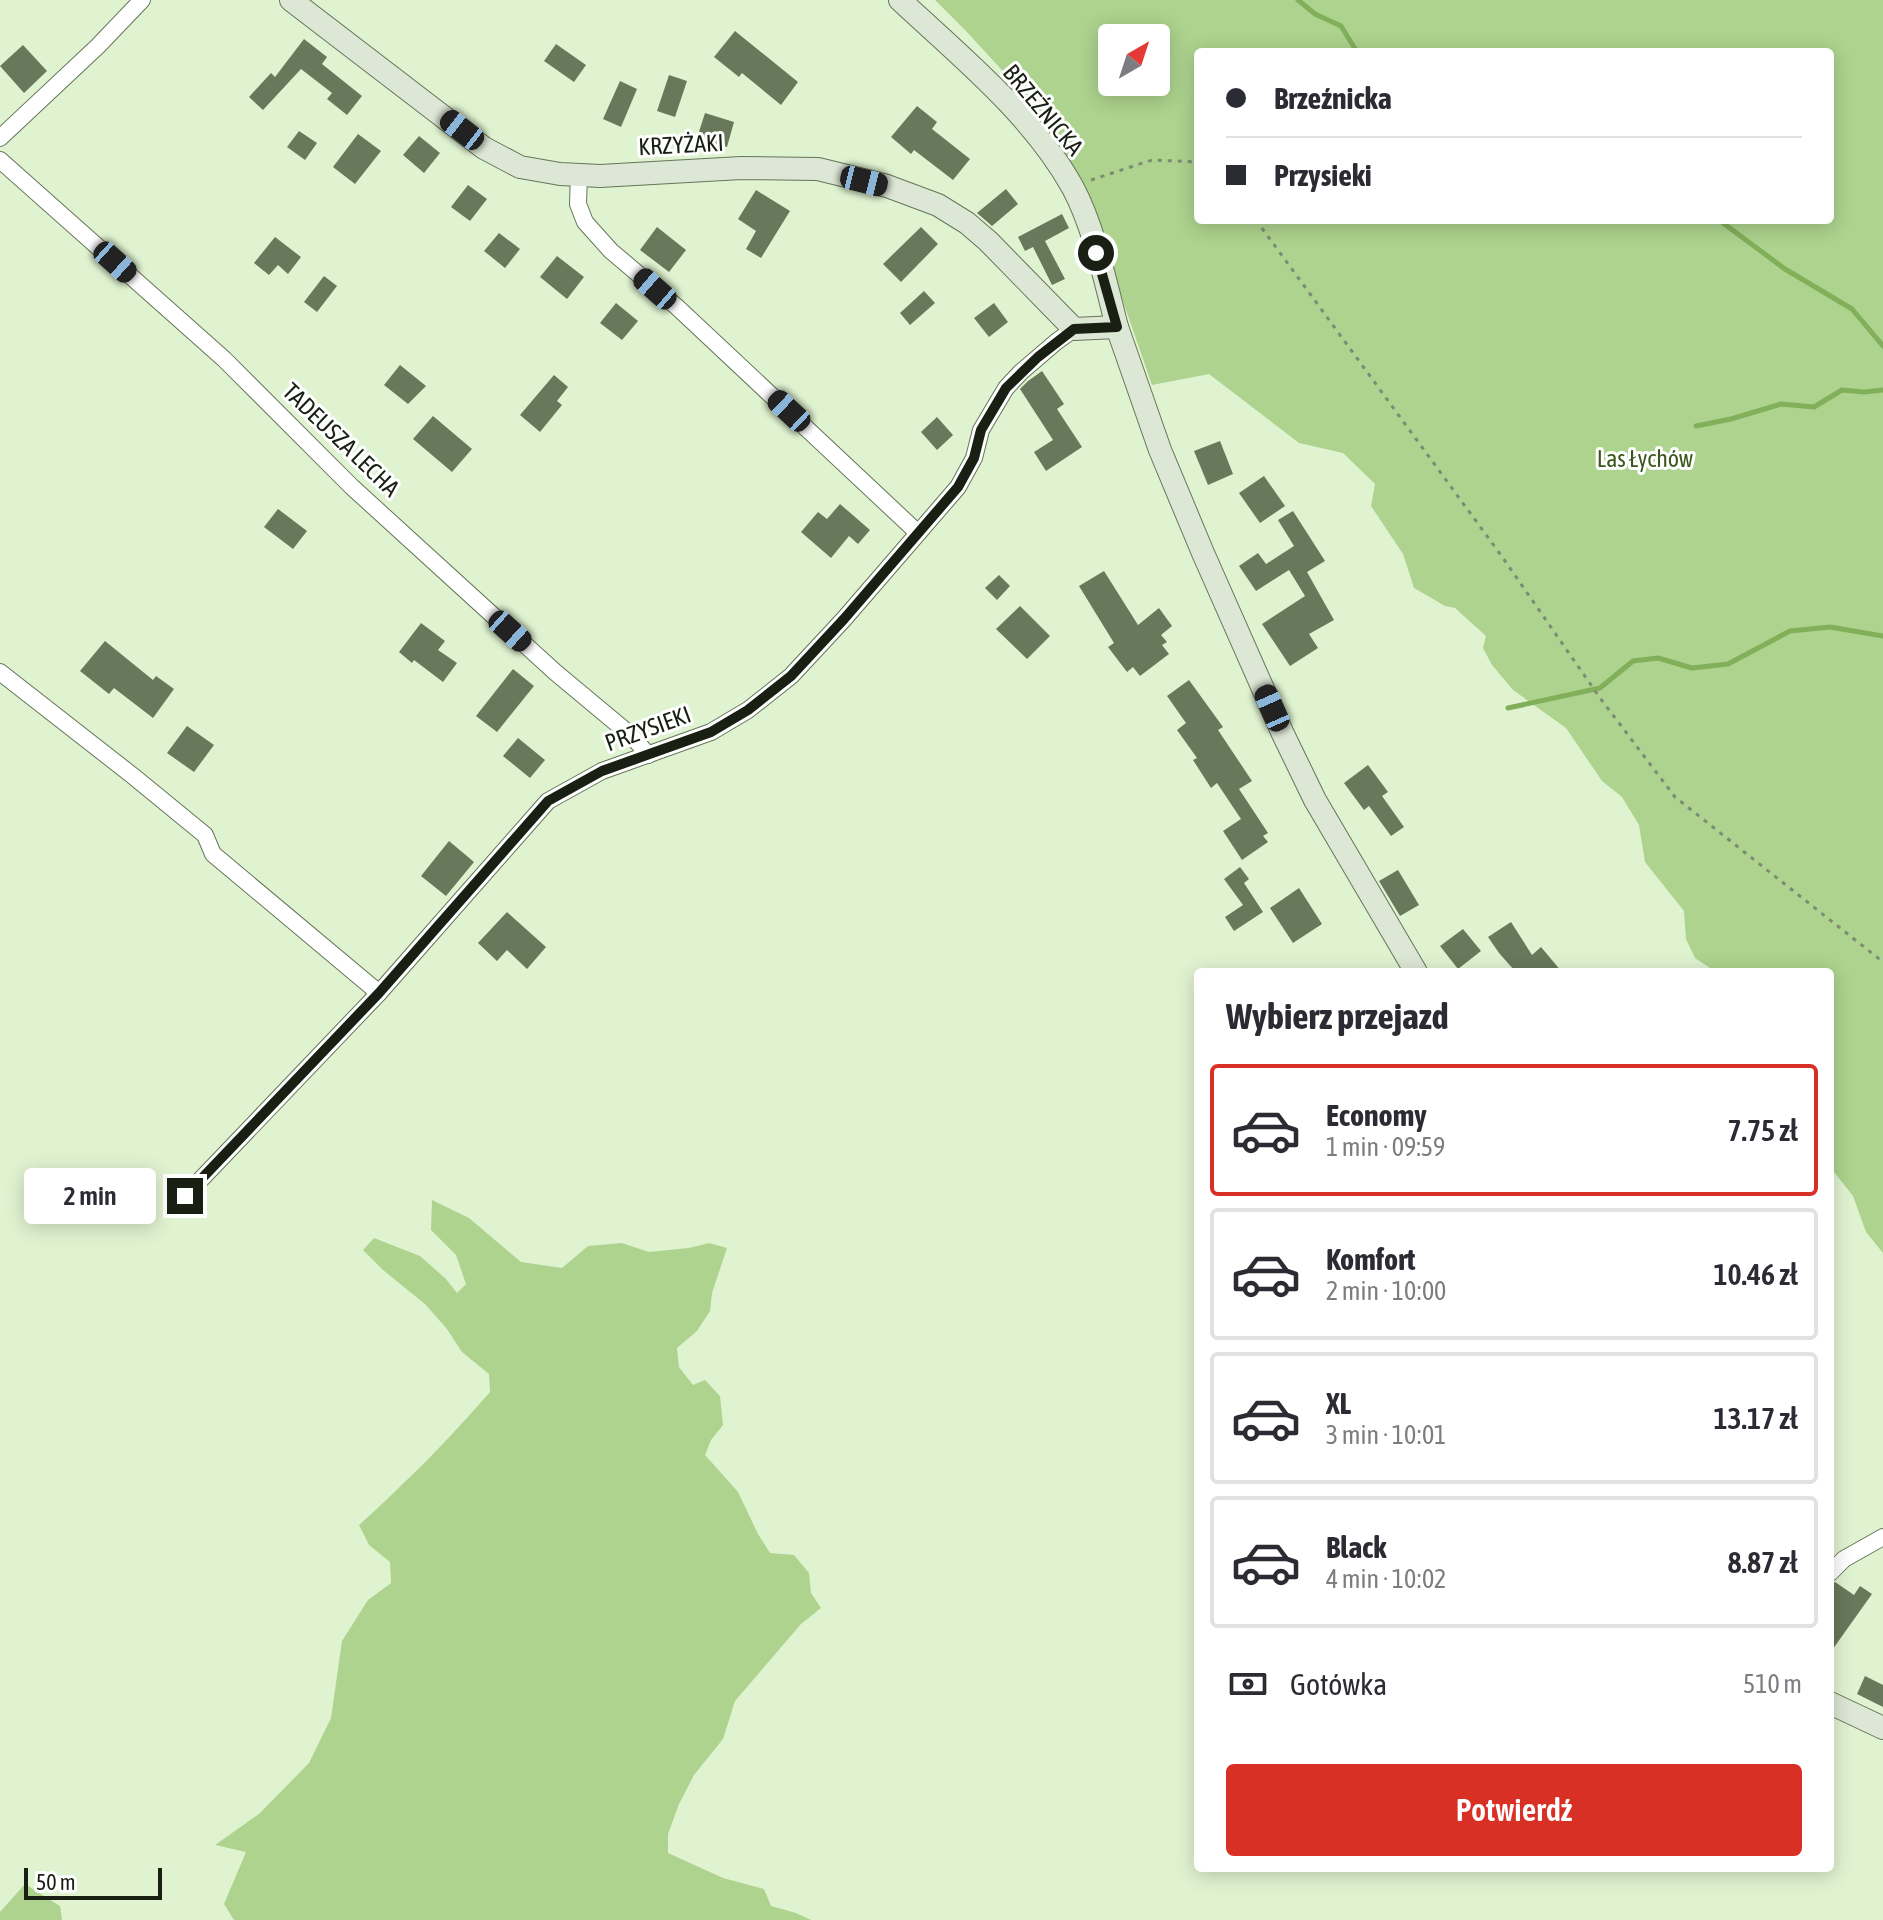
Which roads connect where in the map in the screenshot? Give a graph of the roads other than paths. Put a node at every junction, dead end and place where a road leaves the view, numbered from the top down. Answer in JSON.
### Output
{"nodes":[{"id":1,"x":142,"y":0,"type":"edge"},
{"id":2,"x":291,"y":0,"type":"edge"},
{"id":3,"x":900,"y":0,"type":"edge"},
{"id":4,"x":0,"y":138,"type":"edge"},
{"id":5,"x":0,"y":160,"type":"edge"},
{"id":6,"x":579,"y":174,"type":"junction"},
{"id":7,"x":1117,"y":327,"type":"junction"},
{"id":8,"x":1074,"y":329,"type":"junction"},
{"id":9,"x":918,"y":533,"type":"junction"},
{"id":10,"x":0,"y":672,"type":"edge"},
{"id":11,"x":648,"y":755,"type":"junction"},
{"id":12,"x":1414,"y":968,"type":"edge"},
{"id":13,"x":379,"y":993,"type":"junction"},
{"id":14,"x":185,"y":1196,"type":"dead end"},
{"id":15,"x":1883,"y":1537,"type":"edge"},
{"id":16,"x":1834,"y":1569,"type":"edge"},
{"id":17,"x":1834,"y":1705,"type":"edge"},
{"id":18,"x":1883,"y":1728,"type":"edge"}],
"edges":[{"from":1,"to":4,"type":"street"},
{"from":2,"to":6,"type":"street","name":"KRZYŻAKI"},
{"from":3,"to":7,"type":"street","name":"BRZEŹNICKA"},
{"from":5,"to":11,"type":"street","name":"TADEUSZA LECHA"},
{"from":6,"to":8,"type":"street","name":"KRZYŻAKI"},
{"from":6,"to":9,"type":"street"},
{"from":7,"to":8,"type":"street"},
{"from":7,"to":12,"type":"street","name":"BRZEŹNICKA"},
{"from":8,"to":9,"type":"street","name":"PRZYSIEKI"},
{"from":9,"to":11,"type":"street","name":"PRZYSIEKI"},
{"from":10,"to":13,"type":"street"},
{"from":11,"to":13,"type":"street","name":"PRZYSIEKI"},
{"from":13,"to":14,"type":"street","name":"PRZYSIEKI"},
{"from":15,"to":16,"type":"street"},
{"from":17,"to":18,"type":"street"}]}
